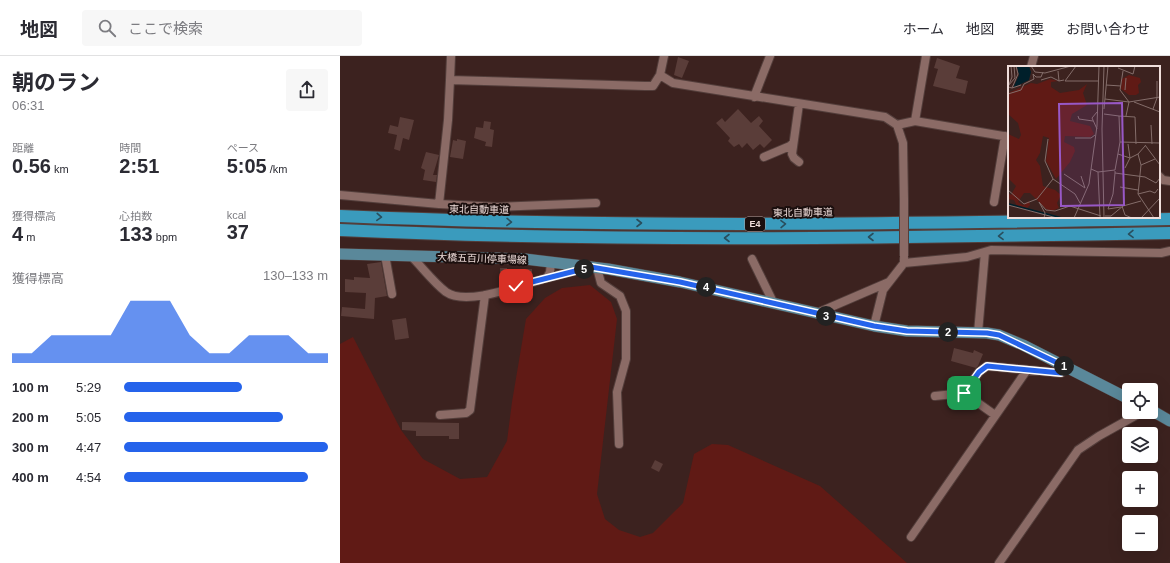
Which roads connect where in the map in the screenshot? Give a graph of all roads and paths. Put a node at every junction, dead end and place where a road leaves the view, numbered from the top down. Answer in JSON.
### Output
{"nodes":[{"id":1,"x":451,"y":56,"type":"edge"},
{"id":2,"x":664,"y":56,"type":"edge"},
{"id":3,"x":770,"y":56,"type":"edge"},
{"id":4,"x":926,"y":56,"type":"edge"},
{"id":5,"x":1034,"y":56,"type":"edge"},
{"id":6,"x":1031,"y":66,"type":"edge"},
{"id":7,"x":660,"y":75,"type":"junction"},
{"id":8,"x":450,"y":80,"type":"junction"},
{"id":9,"x":754,"y":97,"type":"junction"},
{"id":10,"x":799,"y":104,"type":"junction"},
{"id":11,"x":915,"y":121,"type":"junction"},
{"id":12,"x":897,"y":125,"type":"junction"},
{"id":13,"x":1007,"y":137,"type":"edge"},
{"id":14,"x":793,"y":143,"type":"junction"},
{"id":15,"x":764,"y":157,"type":"dead end"},
{"id":16,"x":799,"y":162,"type":"dead end"},
{"id":17,"x":1160,"y":177,"type":"edge"},
{"id":18,"x":1170,"y":181,"type":"edge"},
{"id":19,"x":340,"y":195,"type":"edge"},
{"id":20,"x":994,"y":202,"type":"dead end"},
{"id":21,"x":596,"y":203,"type":"dead end"},
{"id":22,"x":440,"y":204,"type":"junction"},
{"id":23,"x":340,"y":216,"type":"edge"},
{"id":24,"x":1170,"y":219,"type":"edge"},
{"id":25,"x":340,"y":230,"type":"edge"},
{"id":26,"x":1170,"y":233,"type":"edge"},
{"id":27,"x":1170,"y":251,"type":"edge"},
{"id":28,"x":985,"y":252,"type":"junction"},
{"id":29,"x":340,"y":254,"type":"edge"},
{"id":30,"x":385,"y":255,"type":"junction"},
{"id":31,"x":411,"y":256,"type":"junction"},
{"id":32,"x":752,"y":260,"type":"dead end"},
{"id":33,"x":904,"y":260,"type":"junction"},
{"id":34,"x":551,"y":262,"type":"junction"},
{"id":35,"x":594,"y":267,"type":"junction"},
{"id":36,"x":547,"y":278,"type":"junction"},
{"id":37,"x":889,"y":282,"type":"junction"},
{"id":38,"x":392,"y":294,"type":"dead end"},
{"id":39,"x":485,"y":295,"type":"junction"},
{"id":40,"x":774,"y":304,"type":"junction"},
{"id":41,"x":815,"y":314,"type":"junction"},
{"id":42,"x":874,"y":326,"type":"junction"},
{"id":43,"x":978,"y":332,"type":"junction"},
{"id":44,"x":1068,"y":368,"type":"junction"},
{"id":45,"x":1027,"y":370,"type":"junction"},
{"id":46,"x":964,"y":393,"type":"junction"},
{"id":47,"x":1122,"y":395,"type":"edge"},
{"id":48,"x":935,"y":396,"type":"dead end"},
{"id":49,"x":1158,"y":414,"type":"edge"},
{"id":50,"x":440,"y":415,"type":"dead end"},
{"id":51,"x":995,"y":415,"type":"junction"},
{"id":52,"x":1129,"y":419,"type":"edge"},
{"id":53,"x":1170,"y":421,"type":"edge"},
{"id":54,"x":619,"y":444,"type":"dead end"},
{"id":55,"x":911,"y":537,"type":"dead end"},
{"id":56,"x":999,"y":563,"type":"edge"}],
"edges":[{"from":1,"to":8,"type":"street"},
{"from":2,"to":7,"type":"street"},
{"from":3,"to":9,"type":"street"},
{"from":4,"to":11,"type":"street"},
{"from":5,"to":6,"type":"street"},
{"from":7,"to":8,"type":"street"},
{"from":7,"to":9,"type":"street"},
{"from":8,"to":22,"type":"street"},
{"from":9,"to":10,"type":"street"},
{"from":10,"to":12,"type":"street"},
{"from":10,"to":14,"type":"street"},
{"from":11,"to":12,"type":"street"},
{"from":11,"to":13,"type":"street"},
{"from":12,"to":33,"type":"street","bridge":true},
{"from":13,"to":20,"type":"street"},
{"from":14,"to":15,"type":"street"},
{"from":14,"to":16,"type":"street"},
{"from":17,"to":18,"type":"street"},
{"from":19,"to":22,"type":"street"},
{"from":21,"to":22,"type":"street"},
{"from":23,"to":24,"type":"highway","name":"東北自動車道","number":"E4","one_way":true},
{"from":26,"to":25,"type":"highway","number":"E4","one_way":true},
{"from":27,"to":28,"type":"street"},
{"from":28,"to":33,"type":"street"},
{"from":28,"to":43,"type":"street"},
{"from":29,"to":30,"type":"main road","name":"大橋五百川停車場線"},
{"from":30,"to":31,"type":"main road","name":"大橋五百川停車場線"},
{"from":30,"to":38,"type":"street"},
{"from":31,"to":34,"type":"main road","name":"大橋五百川停車場線"},
{"from":31,"to":39,"type":"street"},
{"from":32,"to":40,"type":"street"},
{"from":33,"to":37,"type":"street"},
{"from":34,"to":35,"type":"main road","name":"大橋五百川停車場線"},
{"from":34,"to":36,"type":"street"},
{"from":35,"to":36,"type":"street"},
{"from":35,"to":40,"type":"main road","name":"大橋五百川停車場線"},
{"from":35,"to":54,"type":"street"},
{"from":36,"to":39,"type":"street"},
{"from":37,"to":41,"type":"street"},
{"from":37,"to":42,"type":"street"},
{"from":39,"to":50,"type":"street"},
{"from":40,"to":41,"type":"main road","name":"大橋五百川停車場線"},
{"from":41,"to":42,"type":"main road","name":"大橋五百川停車場線"},
{"from":42,"to":43,"type":"main road","name":"大橋五百川停車場線"},
{"from":43,"to":44,"type":"main road","name":"大橋五百川停車場線"},
{"from":44,"to":45,"type":"street"},
{"from":44,"to":47,"type":"main road","name":"大橋五百川停車場線"},
{"from":45,"to":46,"type":"street"},
{"from":45,"to":51,"type":"street"},
{"from":46,"to":48,"type":"street"},
{"from":46,"to":51,"type":"street"},
{"from":49,"to":53,"type":"main road"},
{"from":51,"to":55,"type":"street"},
{"from":52,"to":56,"type":"street"}]}
